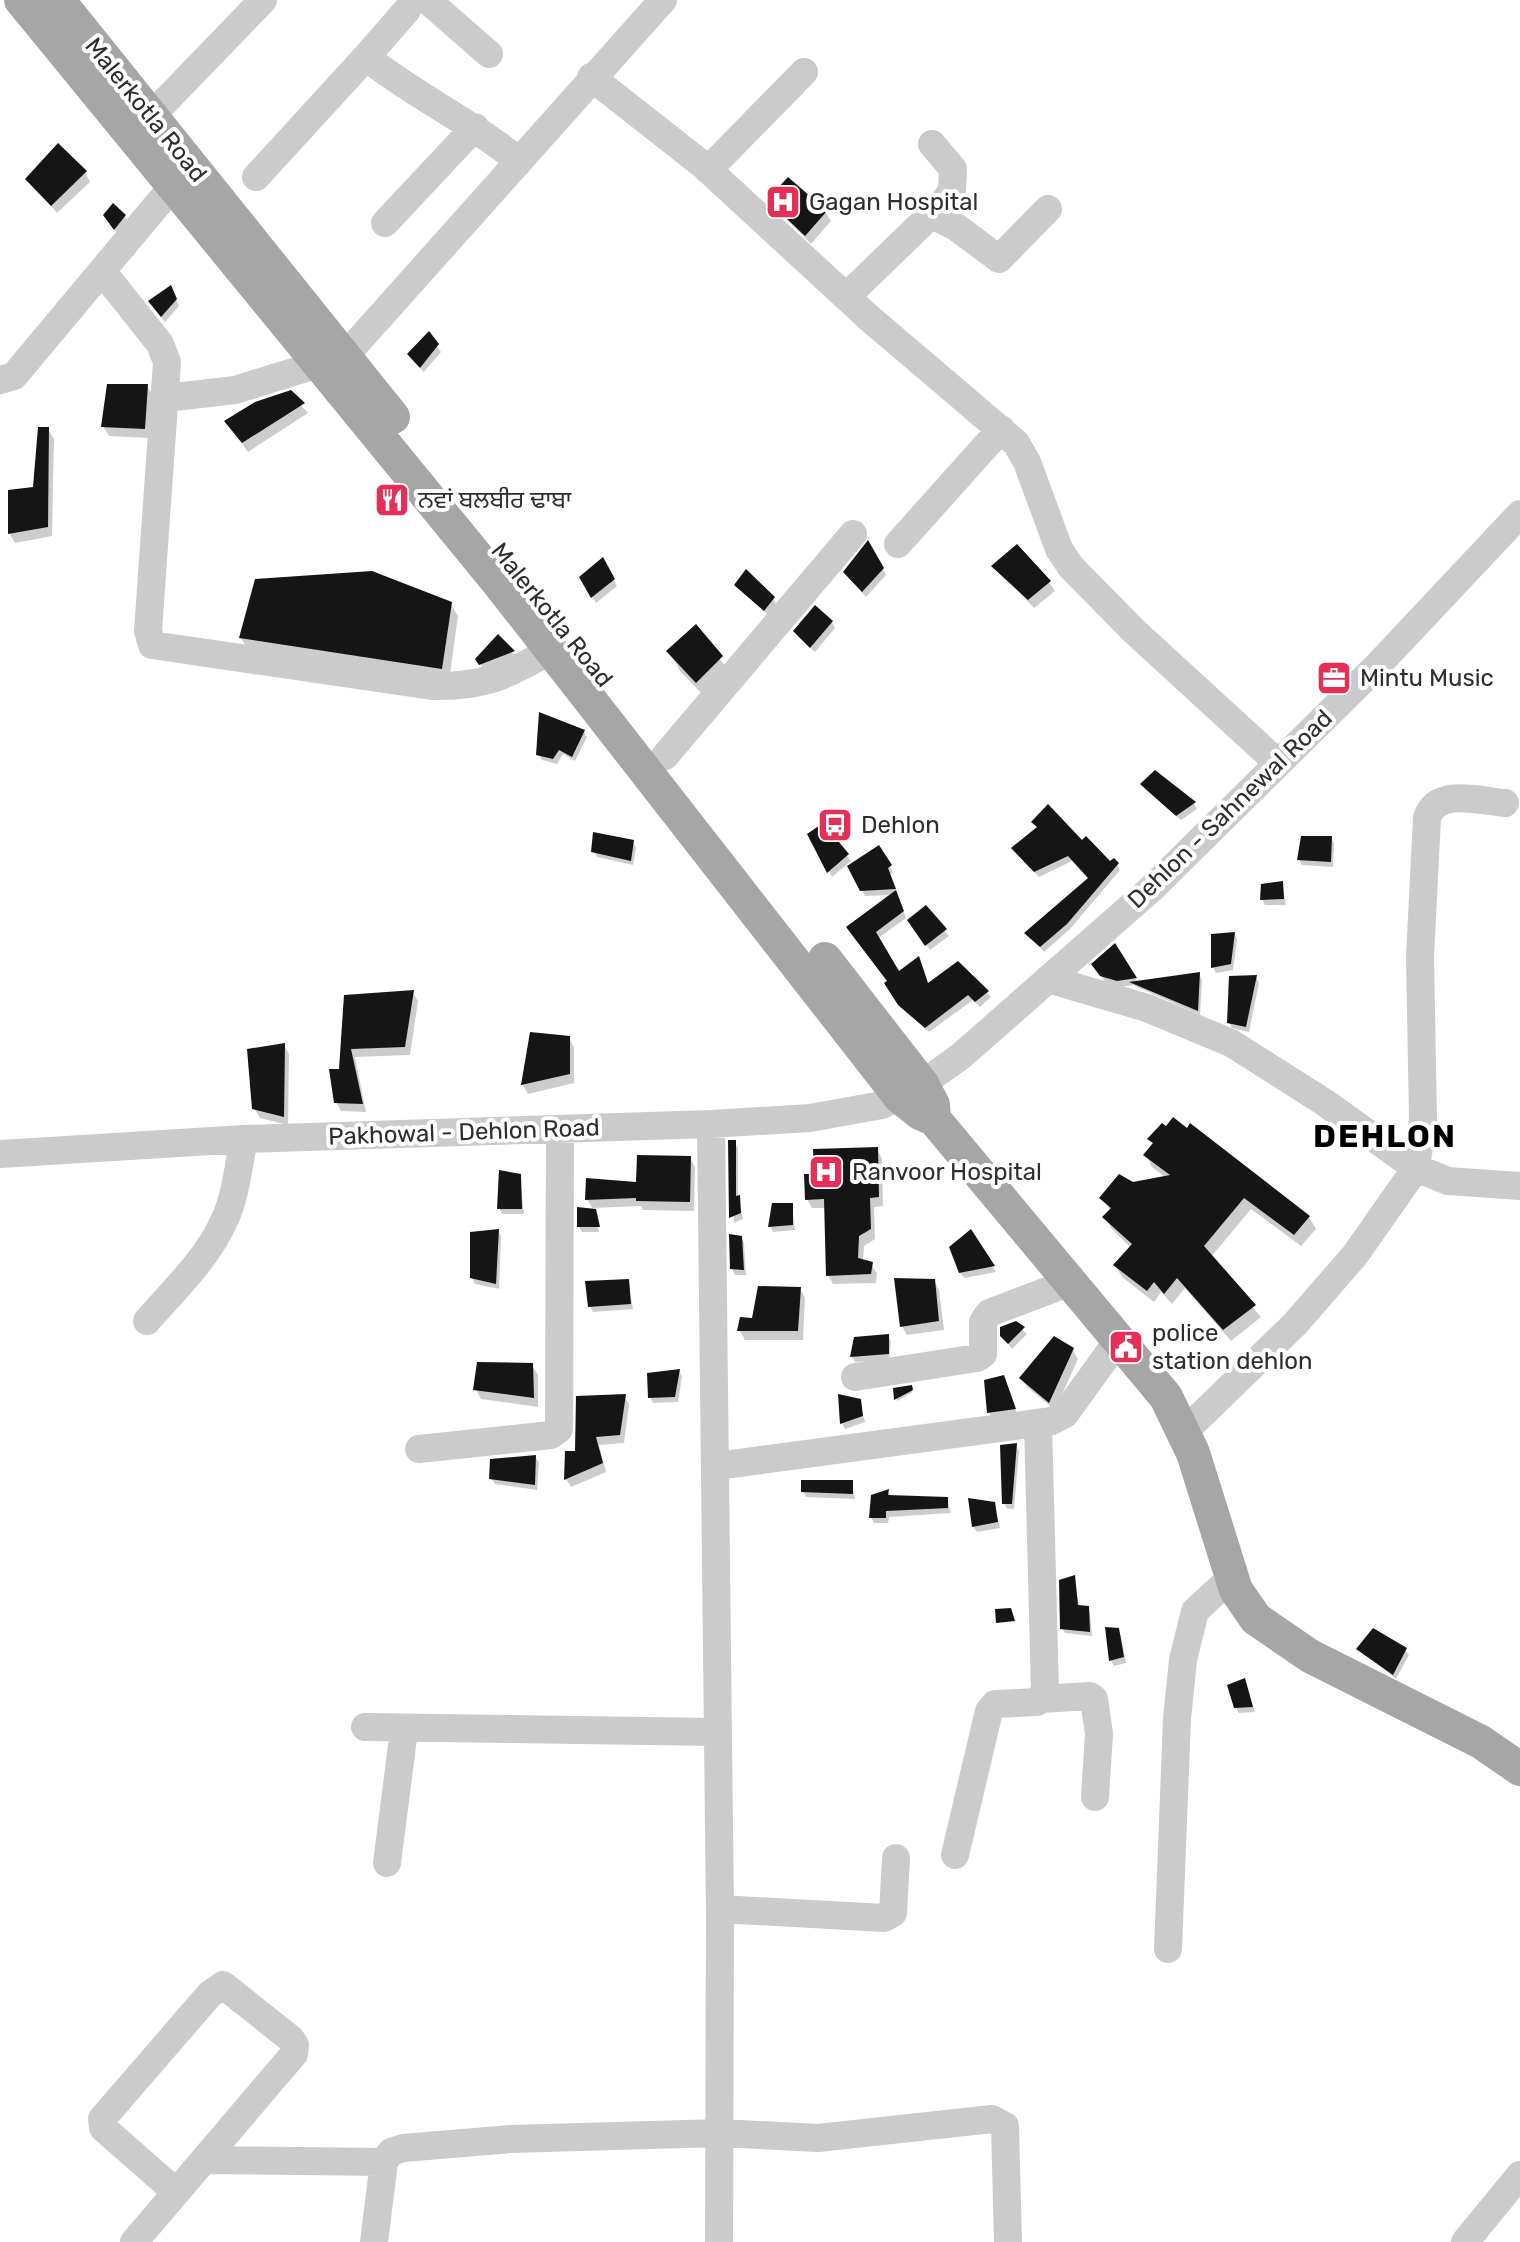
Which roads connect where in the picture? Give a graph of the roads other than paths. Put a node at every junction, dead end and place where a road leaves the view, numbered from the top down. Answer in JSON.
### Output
{"nodes":[{"id":1,"x":21,"y":0,"type":"edge"},
{"id":2,"x":58,"y":0,"type":"edge"},
{"id":3,"x":263,"y":0,"type":"edge"},
{"id":4,"x":663,"y":0,"type":"edge"},
{"id":5,"x":417,"y":5,"type":"edge"},
{"id":6,"x":489,"y":54,"type":"dead end"},
{"id":7,"x":366,"y":57,"type":"junction"},
{"id":8,"x":804,"y":72,"type":"dead end"},
{"id":9,"x":591,"y":77,"type":"junction"},
{"id":10,"x":151,"y":116,"type":"junction"},
{"id":11,"x":475,"y":127,"type":"junction"},
{"id":12,"x":932,"y":144,"type":"dead end"},
{"id":13,"x":519,"y":161,"type":"junction"},
{"id":14,"x":708,"y":170,"type":"junction"},
{"id":15,"x":256,"y":177,"type":"dead end"},
{"id":16,"x":173,"y":186,"type":"junction"},
{"id":17,"x":1048,"y":209,"type":"dead end"},
{"id":18,"x":932,"y":215,"type":"junction"},
{"id":19,"x":385,"y":223,"type":"dead end"},
{"id":20,"x":103,"y":272,"type":"junction"},
{"id":21,"x":846,"y":297,"type":"junction"},
{"id":22,"x":332,"y":361,"type":"junction"},
{"id":23,"x":0,"y":380,"type":"edge"},
{"id":24,"x":166,"y":398,"type":"junction"},
{"id":25,"x":1001,"y":429,"type":"junction"},
{"id":26,"x":1520,"y":514,"type":"edge"},
{"id":27,"x":853,"y":534,"type":"dead end"},
{"id":28,"x":898,"y":544,"type":"dead end"},
{"id":29,"x":551,"y":650,"type":"junction"},
{"id":30,"x":665,"y":756,"type":"junction"},
{"id":31,"x":1278,"y":763,"type":"junction"},
{"id":32,"x":1505,"y":803,"type":"dead end"},
{"id":33,"x":1048,"y":979,"type":"junction"},
{"id":34,"x":911,"y":1090,"type":"junction"},
{"id":35,"x":711,"y":1124,"type":"junction"},
{"id":36,"x":560,"y":1129,"type":"junction"},
{"id":37,"x":244,"y":1139,"type":"junction"},
{"id":38,"x":0,"y":1154,"type":"edge"},
{"id":39,"x":1416,"y":1168,"type":"junction"},
{"id":40,"x":1520,"y":1186,"type":"edge"},
{"id":41,"x":1071,"y":1282,"type":"junction"},
{"id":42,"x":147,"y":1321,"type":"dead end"},
{"id":43,"x":1119,"y":1339,"type":"junction"},
{"id":44,"x":855,"y":1377,"type":"dead end"},
{"id":45,"x":1038,"y":1423,"type":"junction"},
{"id":46,"x":1184,"y":1432,"type":"junction"},
{"id":47,"x":419,"y":1449,"type":"dead end"},
{"id":48,"x":717,"y":1466,"type":"junction"},
{"id":49,"x":1231,"y":1578,"type":"junction"},
{"id":50,"x":1042,"y":1699,"type":"junction"},
{"id":51,"x":365,"y":1727,"type":"dead end"},
{"id":52,"x":404,"y":1730,"type":"junction"},
{"id":53,"x":717,"y":1732,"type":"junction"},
{"id":54,"x":1520,"y":1766,"type":"edge"},
{"id":55,"x":1095,"y":1797,"type":"dead end"},
{"id":56,"x":955,"y":1855,"type":"dead end"},
{"id":57,"x":896,"y":1858,"type":"dead end"},
{"id":58,"x":387,"y":1863,"type":"dead end"},
{"id":59,"x":720,"y":1909,"type":"junction"},
{"id":60,"x":1168,"y":1949,"type":"dead end"},
{"id":61,"x":720,"y":2133,"type":"junction"},
{"id":62,"x":204,"y":2160,"type":"junction"},
{"id":63,"x":384,"y":2162,"type":"junction"},
{"id":64,"x":1520,"y":2175,"type":"edge"},
{"id":65,"x":176,"y":2192,"type":"junction"},
{"id":66,"x":134,"y":2242,"type":"edge"},
{"id":67,"x":374,"y":2242,"type":"edge"},
{"id":68,"x":719,"y":2242,"type":"edge"},
{"id":69,"x":1008,"y":2242,"type":"edge"},
{"id":70,"x":1465,"y":2242,"type":"edge"}],
"edges":[{"from":1,"to":16,"type":"main road","name":"Malerkotla Road"},
{"from":2,"to":10,"type":"main road","name":"Malerkotla Road"},
{"from":3,"to":10,"type":"street"},
{"from":4,"to":9,"type":"street"},
{"from":5,"to":6,"type":"street"},
{"from":5,"to":7,"type":"street"},
{"from":7,"to":11,"type":"street"},
{"from":7,"to":15,"type":"street"},
{"from":8,"to":14,"type":"street"},
{"from":9,"to":13,"type":"street"},
{"from":9,"to":14,"type":"street"},
{"from":10,"to":22,"type":"main road","name":"Malerkotla Road"},
{"from":11,"to":13,"type":"street"},
{"from":11,"to":19,"type":"street"},
{"from":12,"to":18,"type":"street"},
{"from":13,"to":22,"type":"street"},
{"from":14,"to":21,"type":"street"},
{"from":16,"to":20,"type":"street"},
{"from":16,"to":22,"type":"main road","name":"Malerkotla Road"},
{"from":17,"to":18,"type":"street"},
{"from":18,"to":21,"type":"street"},
{"from":20,"to":23,"type":"street"},
{"from":20,"to":24,"type":"street"},
{"from":21,"to":25,"type":"street"},
{"from":22,"to":24,"type":"street"},
{"from":22,"to":29,"type":"main road","name":"Malerkotla Road"},
{"from":22,"to":30,"type":"main road","name":"Malerkotla Road"},
{"from":24,"to":29,"type":"street"},
{"from":25,"to":28,"type":"street"},
{"from":25,"to":31,"type":"street"},
{"from":26,"to":31,"type":"street","name":"Dehlon - Sahnewal Road"},
{"from":27,"to":30,"type":"street"},
{"from":29,"to":34,"type":"main road","name":"Malerkotla Road"},
{"from":30,"to":34,"type":"main road","name":"Malerkotla Road"},
{"from":31,"to":33,"type":"street","name":"Dehlon - Sahnewal Road"},
{"from":32,"to":39,"type":"street"},
{"from":33,"to":34,"type":"street","name":"Dehlon - Sahnewal Road"},
{"from":33,"to":39,"type":"street"},
{"from":34,"to":35,"type":"street","name":"Pakhowal - Dehlon Road"},
{"from":34,"to":41,"type":"main road"},
{"from":35,"to":36,"type":"street","name":"Pakhowal - Dehlon Road"},
{"from":35,"to":48,"type":"street"},
{"from":36,"to":37,"type":"street","name":"Pakhowal - Dehlon Road"},
{"from":36,"to":47,"type":"street"},
{"from":37,"to":38,"type":"street","name":"Pakhowal - Dehlon Road"},
{"from":37,"to":42,"type":"street"},
{"from":39,"to":40,"type":"street"},
{"from":39,"to":46,"type":"street"},
{"from":41,"to":43,"type":"main road"},
{"from":41,"to":44,"type":"street"},
{"from":43,"to":45,"type":"street"},
{"from":43,"to":46,"type":"main road"},
{"from":45,"to":48,"type":"street"},
{"from":45,"to":50,"type":"street"},
{"from":46,"to":49,"type":"main road"},
{"from":48,"to":53,"type":"street"},
{"from":49,"to":54,"type":"main road"},
{"from":49,"to":60,"type":"street"},
{"from":50,"to":55,"type":"street"},
{"from":50,"to":56,"type":"street"},
{"from":51,"to":52,"type":"street"},
{"from":52,"to":53,"type":"street"},
{"from":52,"to":58,"type":"street"},
{"from":53,"to":59,"type":"street"},
{"from":57,"to":59,"type":"street"},
{"from":59,"to":61,"type":"street"},
{"from":61,"to":63,"type":"street"},
{"from":61,"to":68,"type":"street"},
{"from":61,"to":69,"type":"street"},
{"from":62,"to":63,"type":"street"},
{"from":62,"to":65,"type":"street"},
{"from":62,"to":65,"type":"street"},
{"from":63,"to":67,"type":"street"},
{"from":64,"to":70,"type":"street"},
{"from":65,"to":66,"type":"street"}]}
